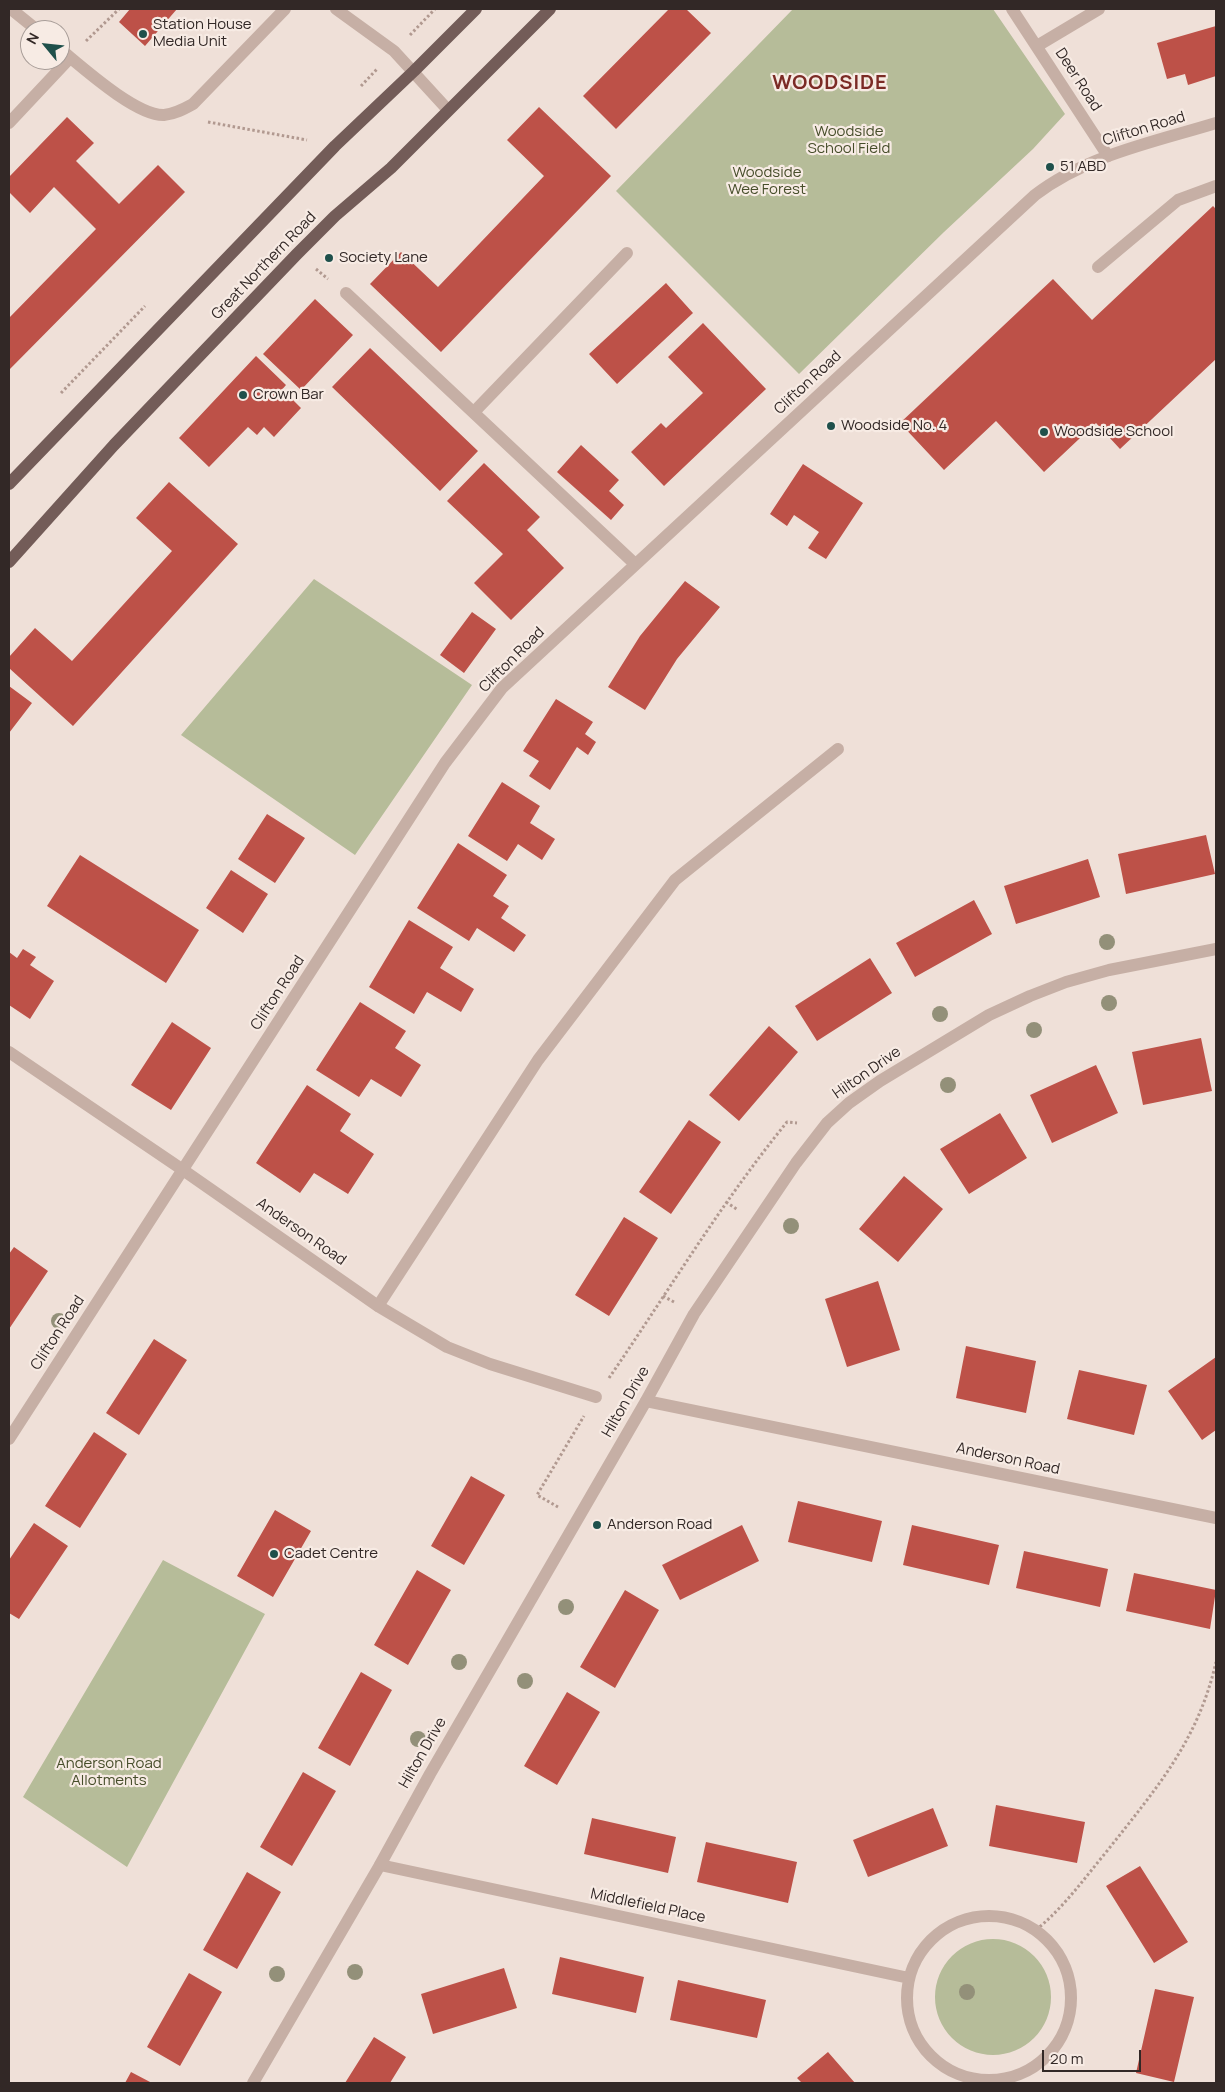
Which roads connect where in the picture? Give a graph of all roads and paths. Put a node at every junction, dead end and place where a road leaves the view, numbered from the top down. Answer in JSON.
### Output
{"nodes":[{"id":1,"x":11,"y":9,"type":"edge"},
{"id":2,"x":119,"y":9,"type":"edge"},
{"id":3,"x":285,"y":9,"type":"edge"},
{"id":4,"x":336,"y":9,"type":"edge"},
{"id":5,"x":476,"y":9,"type":"edge"},
{"id":6,"x":550,"y":9,"type":"edge"},
{"id":7,"x":1012,"y":9,"type":"edge"},
{"id":8,"x":1099,"y":9,"type":"edge"},
{"id":9,"x":25,"y":20,"type":"edge"},
{"id":10,"x":1037,"y":46,"type":"junction"},
{"id":11,"x":70,"y":58,"type":"joint"},
{"id":12,"x":59,"y":70,"type":"edge"},
{"id":13,"x":414,"y":71,"type":"junction"},
{"id":14,"x":448,"y":110,"type":"junction"},
{"id":15,"x":9,"y":124,"type":"edge"},
{"id":16,"x":1216,"y":124,"type":"edge"},
{"id":17,"x":233,"y":128,"type":"dead end"},
{"id":18,"x":281,"y":136,"type":"dead end"},
{"id":19,"x":1108,"y":156,"type":"junction"},
{"id":20,"x":1216,"y":186,"type":"edge"},
{"id":21,"x":627,"y":253,"type":"dead end"},
{"id":22,"x":297,"y":254,"type":"junction"},
{"id":23,"x":1098,"y":267,"type":"dead end"},
{"id":24,"x":346,"y":293,"type":"joint"},
{"id":25,"x":474,"y":412,"type":"junction"},
{"id":26,"x":9,"y":484,"type":"edge"},
{"id":27,"x":11,"y":560,"type":"edge"},
{"id":28,"x":635,"y":564,"type":"junction"},
{"id":29,"x":838,"y":749,"type":"dead end"},
{"id":30,"x":1216,"y":949,"type":"edge"},
{"id":31,"x":9,"y":1052,"type":"edge"},
{"id":32,"x":827,"y":1123,"type":"junction"},
{"id":33,"x":183,"y":1170,"type":"junction"},
{"id":34,"x":378,"y":1306,"type":"junction"},
{"id":35,"x":596,"y":1397,"type":"junction"},
{"id":36,"x":646,"y":1401,"type":"junction"},
{"id":37,"x":9,"y":1439,"type":"edge"},
{"id":38,"x":1216,"y":1518,"type":"edge"},
{"id":39,"x":578,"y":1519,"type":"junction"},
{"id":40,"x":1216,"y":1662,"type":"edge"},
{"id":41,"x":380,"y":1865,"type":"junction"},
{"id":42,"x":1036,"y":1930,"type":"junction"},
{"id":43,"x":908,"y":1978,"type":"junction"},
{"id":44,"x":992,"y":2082,"type":"edge"},
{"id":45,"x":254,"y":2083,"type":"edge"}],
"edges":[{"from":1,"to":9,"type":"street"},
{"from":2,"to":11,"type":"path"},
{"from":3,"to":11,"type":"street"},
{"from":4,"to":13,"type":"street"},
{"from":5,"to":13,"type":"main road"},
{"from":6,"to":14,"type":"main road","name":"Great Northern Road"},
{"from":7,"to":10,"type":"street","name":"Deer Road"},
{"from":8,"to":10,"type":"street","name":"Deer Road"},
{"from":10,"to":19,"type":"street","name":"Deer Road"},
{"from":12,"to":15,"type":"street"},
{"from":13,"to":14,"type":"street"},
{"from":13,"to":26,"type":"main road"},
{"from":14,"to":22,"type":"main road","name":"Great Northern Road"},
{"from":16,"to":19,"type":"street","name":"Clifton Road"},
{"from":17,"to":18,"type":"path"},
{"from":19,"to":28,"type":"street","name":"Clifton Road"},
{"from":20,"to":23,"type":"street"},
{"from":21,"to":25,"type":"street"},
{"from":22,"to":24,"type":"path"},
{"from":22,"to":27,"type":"main road","name":"Great Northern Road"},
{"from":24,"to":25,"type":"street"},
{"from":25,"to":28,"type":"street"},
{"from":28,"to":33,"type":"street","name":"Clifton Road"},
{"from":29,"to":34,"type":"street"},
{"from":30,"to":32,"type":"street","name":"Hilton Drive"},
{"from":31,"to":33,"type":"street","name":"Anderson Road"},
{"from":32,"to":35,"type":"path"},
{"from":32,"to":36,"type":"street","name":"Hilton Drive"},
{"from":33,"to":34,"type":"street","name":"Anderson Road"},
{"from":33,"to":37,"type":"street","name":"Clifton Road"},
{"from":34,"to":35,"type":"street","name":"Anderson Road"},
{"from":35,"to":39,"type":"path"},
{"from":36,"to":38,"type":"street","name":"Anderson Road"},
{"from":36,"to":39,"type":"street","name":"Hilton Drive"},
{"from":39,"to":41,"type":"street","name":"Hilton Drive"},
{"from":40,"to":42,"type":"path"},
{"from":41,"to":43,"type":"street","name":"Middlefield Place"},
{"from":41,"to":45,"type":"street","name":"Hilton Drive"},
{"from":42,"to":43,"type":"street"},
{"from":42,"to":44,"type":"street"},
{"from":43,"to":44,"type":"street"}]}
